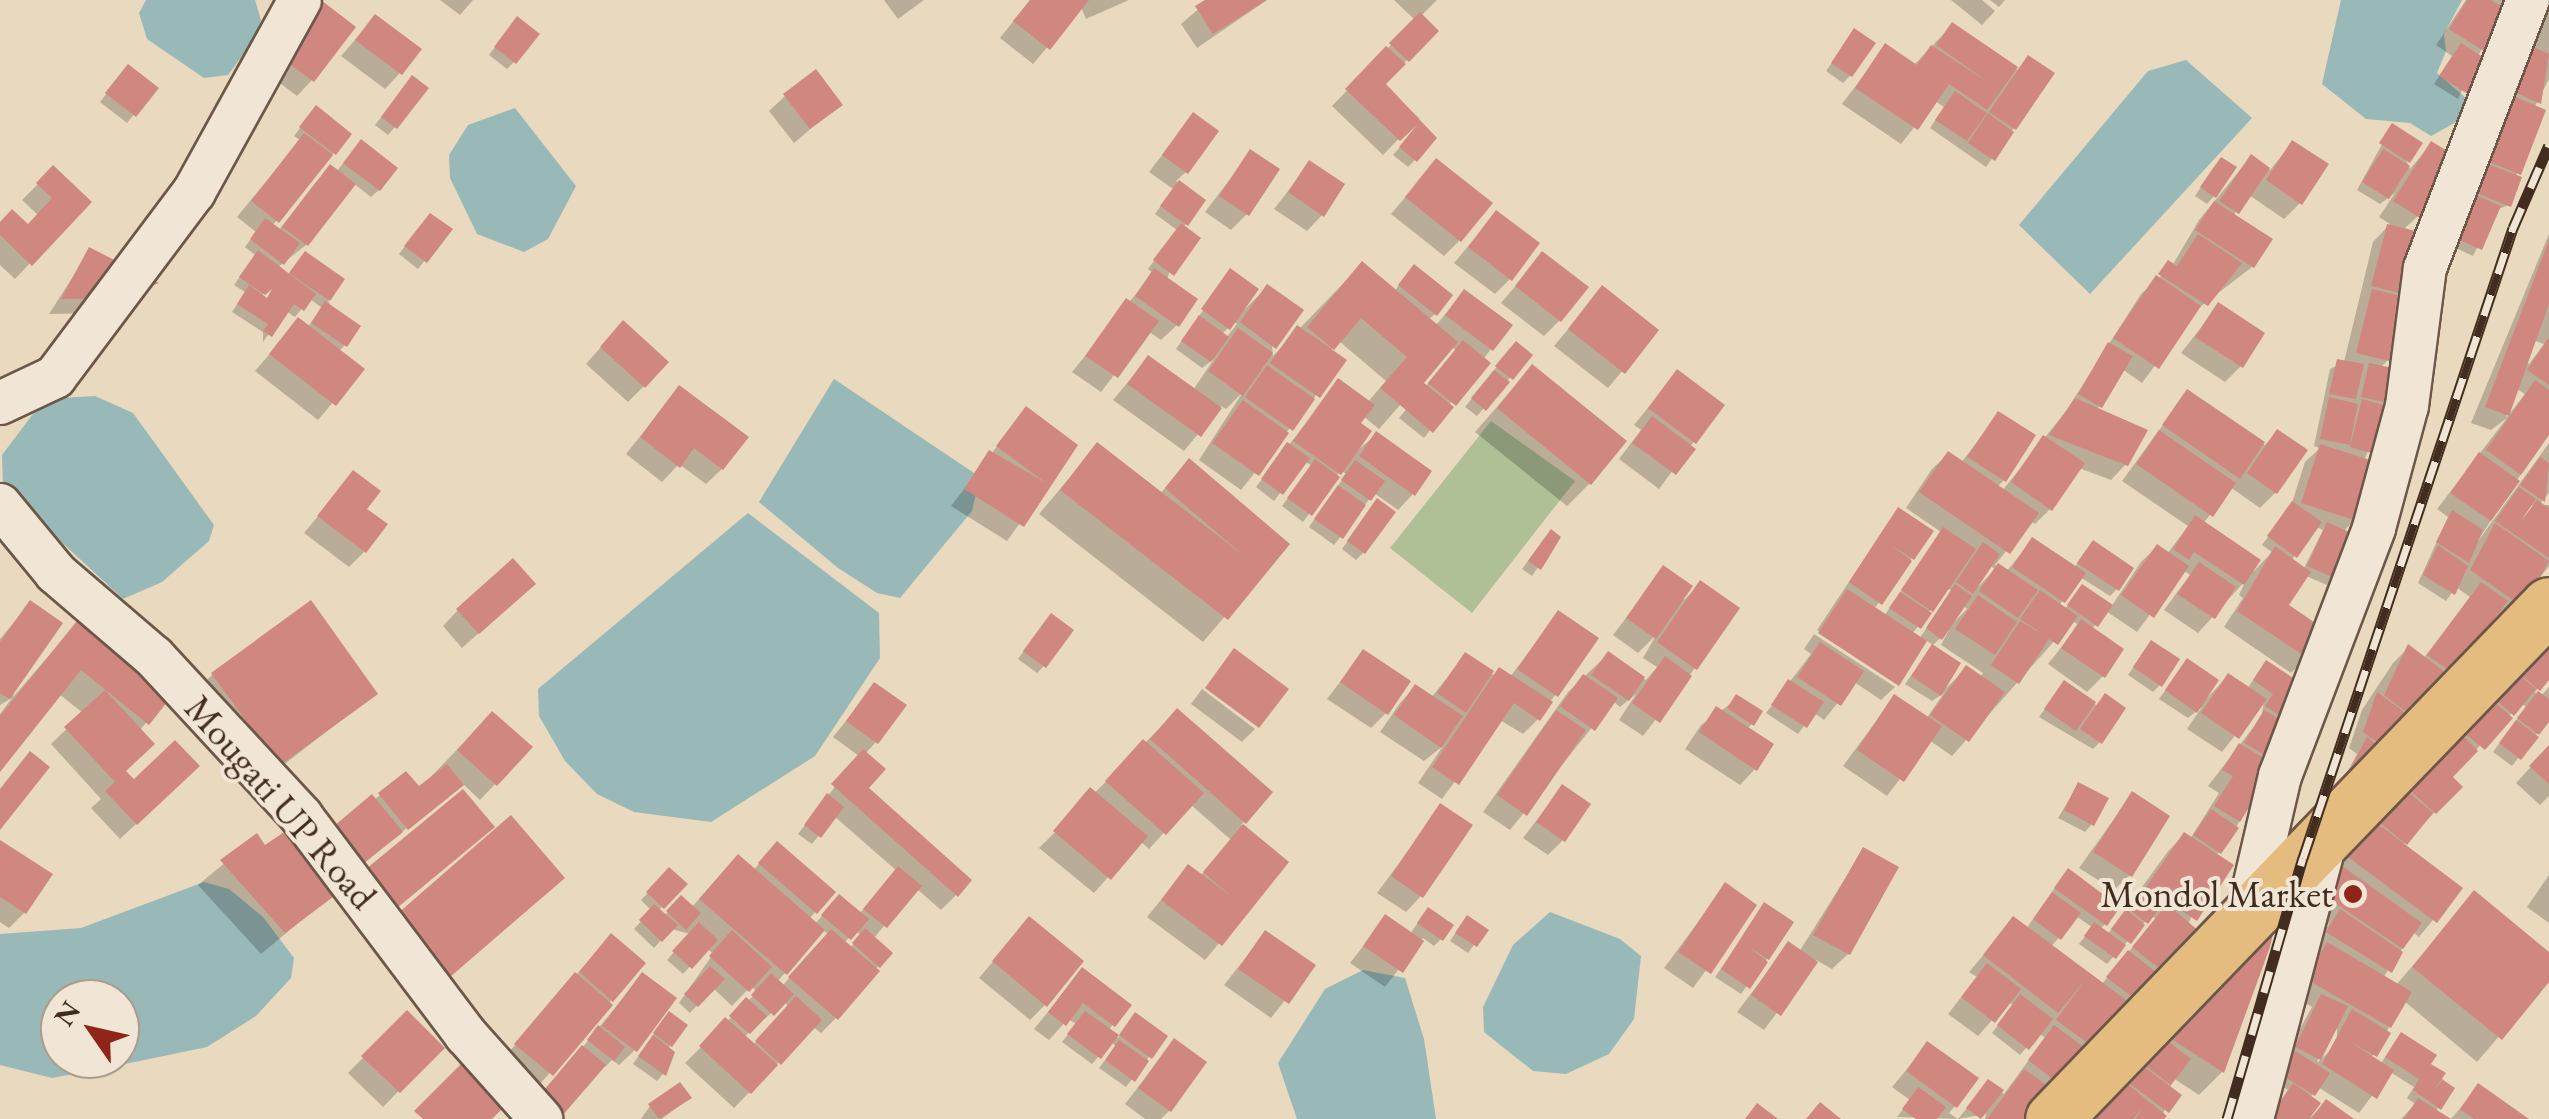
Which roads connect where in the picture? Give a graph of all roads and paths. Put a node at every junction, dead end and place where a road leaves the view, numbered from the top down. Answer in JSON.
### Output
{"nodes":[{"id":1,"x":300,"y":0,"type":"edge"},
{"id":2,"x":2528,"y":0,"type":"edge"},
{"id":3,"x":0,"y":404,"type":"edge"},
{"id":4,"x":0,"y":505,"type":"edge"},
{"id":5,"x":2549,"y":605,"type":"edge"},
{"id":6,"x":2326,"y":838,"type":"junction"},
{"id":7,"x":2250,"y":909,"type":"junction"},
{"id":8,"x":541,"y":1119,"type":"edge"},
{"id":9,"x":2052,"y":1119,"type":"edge"},
{"id":10,"x":2252,"y":1119,"type":"edge"}],
"edges":[{"from":1,"to":3,"type":"street"},
{"from":2,"to":7,"type":"street"},
{"from":4,"to":8,"type":"street","name":"Mougati UP Road"},
{"from":5,"to":6,"type":"main road"},
{"from":6,"to":7,"type":"main road"},
{"from":6,"to":10,"type":"street"},
{"from":7,"to":9,"type":"main road"}]}
